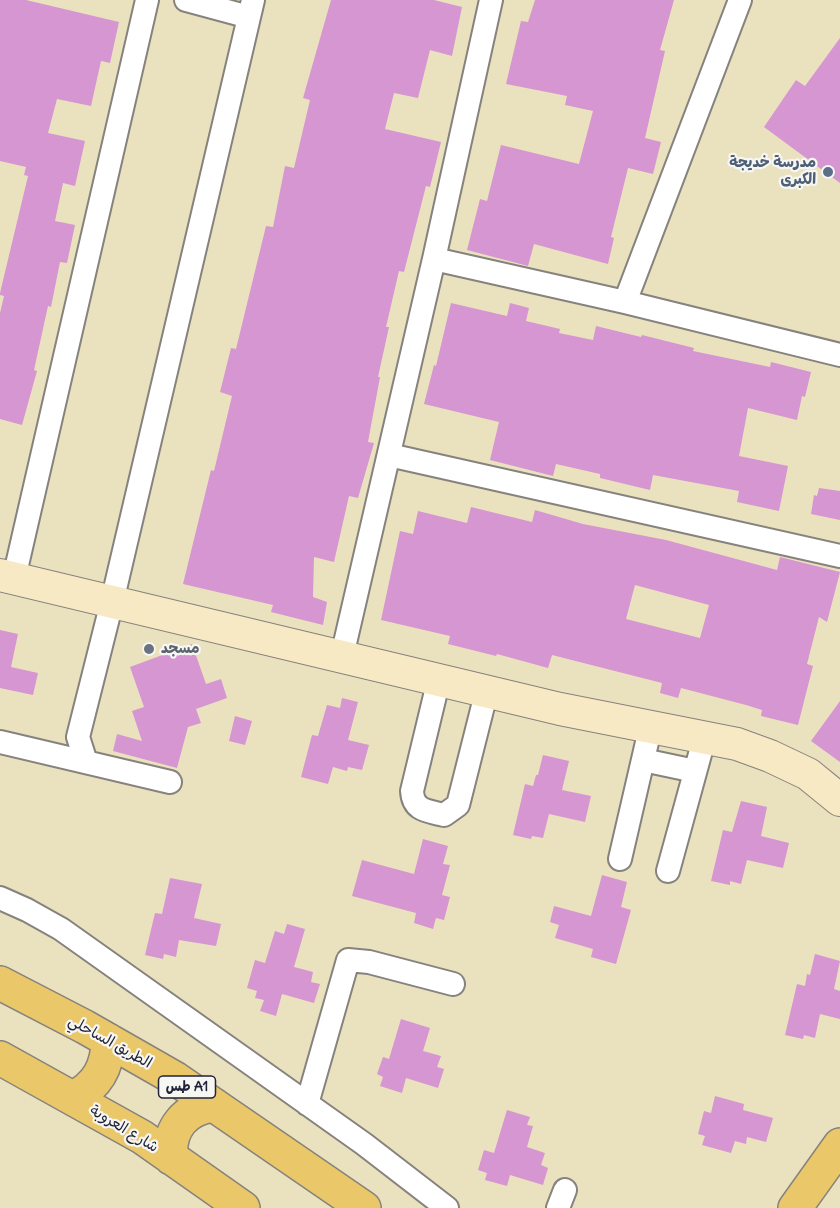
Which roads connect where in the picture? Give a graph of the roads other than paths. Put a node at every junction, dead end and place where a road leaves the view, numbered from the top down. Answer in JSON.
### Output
{"nodes":[{"id":1,"x":147,"y":0,"type":"edge"},
{"id":2,"x":186,"y":0,"type":"edge"},
{"id":3,"x":490,"y":0,"type":"edge"},
{"id":4,"x":740,"y":0,"type":"edge"},
{"id":5,"x":251,"y":9,"type":"edge"},
{"id":6,"x":434,"y":259,"type":"junction"},
{"id":7,"x":625,"y":302,"type":"junction"},
{"id":8,"x":840,"y":355,"type":"edge"},
{"id":9,"x":389,"y":455,"type":"junction"},
{"id":10,"x":840,"y":556,"type":"edge"},
{"id":11,"x":7,"y":576,"type":"edge"},
{"id":12,"x":112,"y":602,"type":"junction"},
{"id":13,"x":342,"y":656,"type":"junction"},
{"id":14,"x":439,"y":679,"type":"junction"},
{"id":15,"x":487,"y":690,"type":"junction"},
{"id":16,"x":651,"y":725,"type":"junction"},
{"id":17,"x":705,"y":736,"type":"junction"},
{"id":18,"x":0,"y":742,"type":"edge"},
{"id":19,"x":643,"y":760,"type":"junction"},
{"id":20,"x":86,"y":762,"type":"junction"},
{"id":21,"x":695,"y":771,"type":"junction"},
{"id":22,"x":170,"y":782,"type":"dead end"},
{"id":23,"x":840,"y":800,"type":"edge"},
{"id":24,"x":620,"y":859,"type":"dead end"},
{"id":25,"x":668,"y":871,"type":"dead end"},
{"id":26,"x":0,"y":898,"type":"edge"},
{"id":27,"x":0,"y":983,"type":"edge"},
{"id":28,"x":453,"y":984,"type":"dead end"},
{"id":29,"x":108,"y":1040,"type":"junction"},
{"id":30,"x":0,"y":1058,"type":"edge"},
{"id":31,"x":73,"y":1098,"type":"junction"},
{"id":32,"x":307,"y":1104,"type":"junction"},
{"id":33,"x":214,"y":1105,"type":"junction"},
{"id":34,"x":840,"y":1145,"type":"edge"},
{"id":35,"x":171,"y":1158,"type":"junction"},
{"id":36,"x":243,"y":1208,"type":"edge"},
{"id":37,"x":364,"y":1208,"type":"edge"},
{"id":38,"x":447,"y":1208,"type":"edge"},
{"id":39,"x":795,"y":1208,"type":"edge"}],
"edges":[{"from":1,"to":11,"type":"street"},
{"from":2,"to":5,"type":"street"},
{"from":3,"to":6,"type":"street"},
{"from":4,"to":7,"type":"street"},
{"from":5,"to":12,"type":"street"},
{"from":6,"to":7,"type":"street"},
{"from":6,"to":9,"type":"street"},
{"from":7,"to":8,"type":"street"},
{"from":9,"to":10,"type":"street"},
{"from":9,"to":13,"type":"street"},
{"from":11,"to":12,"type":"street"},
{"from":12,"to":13,"type":"street"},
{"from":12,"to":20,"type":"street"},
{"from":13,"to":14,"type":"street"},
{"from":14,"to":15,"type":"street"},
{"from":14,"to":15,"type":"street"},
{"from":15,"to":16,"type":"street"},
{"from":16,"to":17,"type":"street"},
{"from":16,"to":19,"type":"street"},
{"from":17,"to":21,"type":"street"},
{"from":17,"to":23,"type":"street"},
{"from":18,"to":20,"type":"street"},
{"from":19,"to":21,"type":"street"},
{"from":19,"to":24,"type":"street"},
{"from":20,"to":22,"type":"street"},
{"from":21,"to":25,"type":"street"},
{"from":26,"to":32,"type":"street"},
{"from":27,"to":29,"type":"main road","name":"الطريق الساحلي","number":"طس A1"},
{"from":28,"to":32,"type":"street"},
{"from":29,"to":31,"type":"main road"},
{"from":29,"to":33,"type":"main road","name":"الطريق الساحلي","number":"طس A1"},
{"from":30,"to":31,"type":"main road","name":"شارع العروبة"},
{"from":31,"to":35,"type":"main road","name":"شارع العروبة"},
{"from":32,"to":38,"type":"street"},
{"from":33,"to":35,"type":"main road"},
{"from":33,"to":37,"type":"main road","name":"الطريق الساحلي","number":"طس A1"},
{"from":34,"to":39,"type":"main road"},
{"from":35,"to":36,"type":"main road","name":"شارع العروبة"}]}
